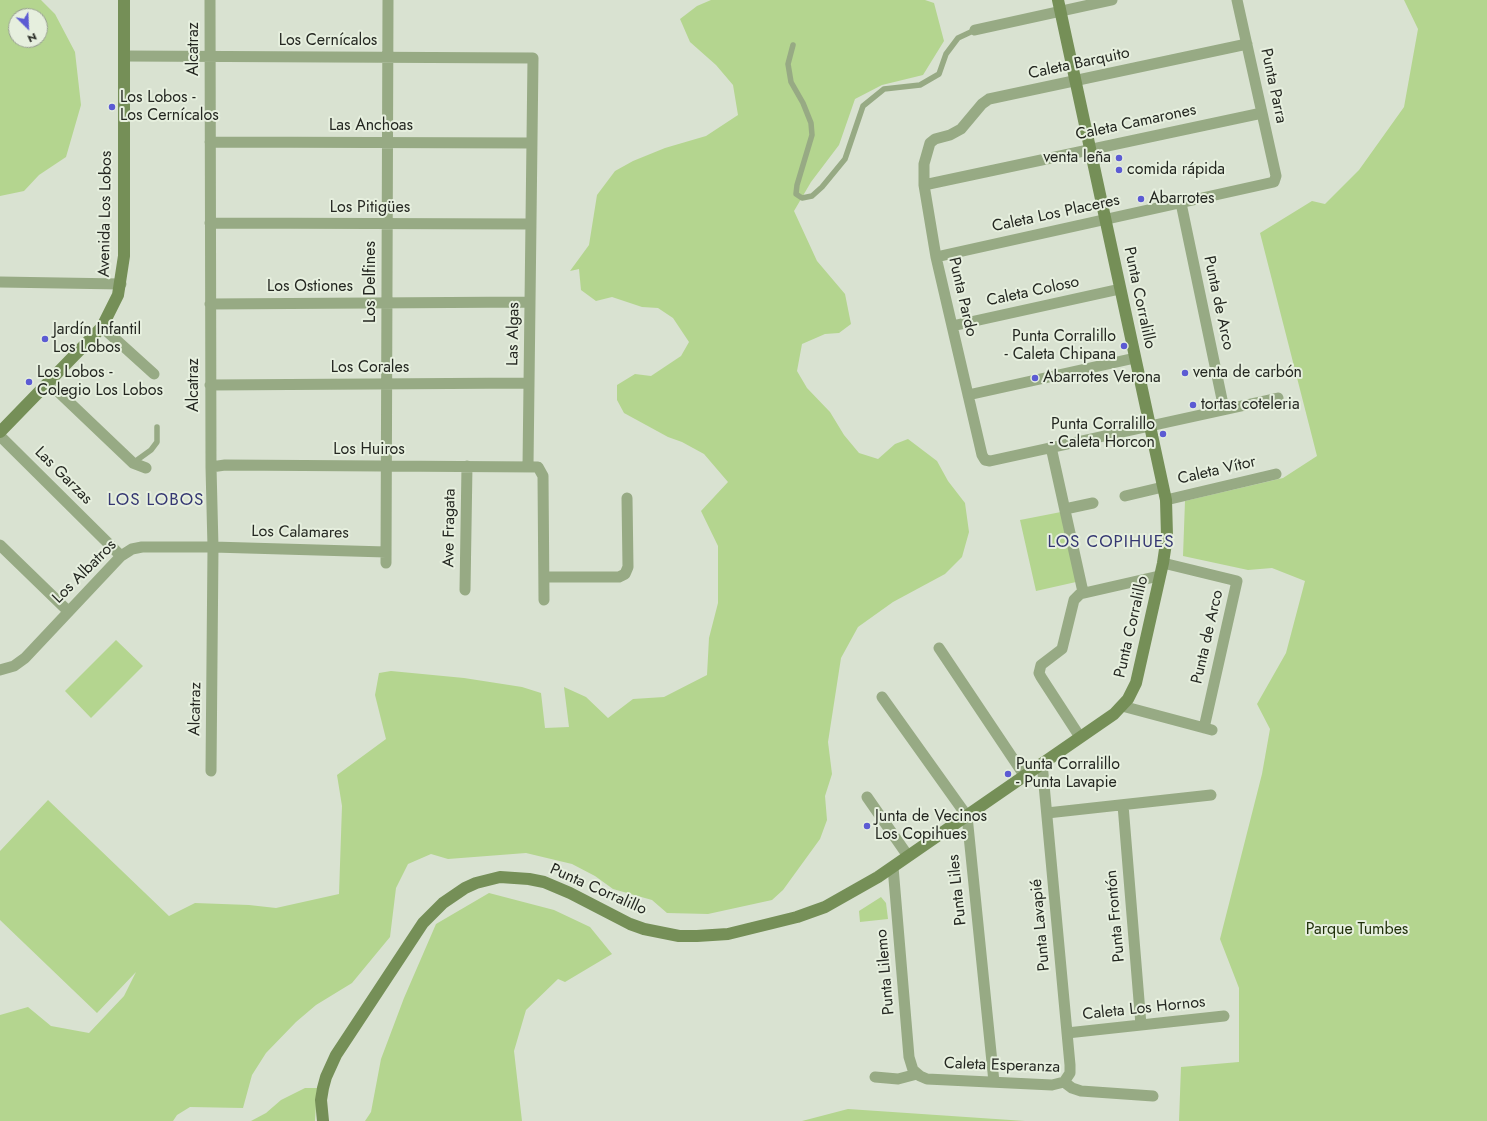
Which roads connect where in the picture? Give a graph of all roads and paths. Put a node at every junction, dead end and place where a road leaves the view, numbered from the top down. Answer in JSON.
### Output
{"nodes":[{"id":1,"x":124,"y":0,"type":"edge"},
{"id":2,"x":210,"y":0,"type":"edge"},
{"id":3,"x":388,"y":0,"type":"edge"},
{"id":4,"x":1112,"y":0,"type":"edge"},
{"id":5,"x":1238,"y":0,"type":"edge"},
{"id":6,"x":1060,"y":6,"type":"edge"},
{"id":7,"x":975,"y":30,"type":"joint"},
{"id":8,"x":1247,"y":44,"type":"junction"},
{"id":9,"x":793,"y":45,"type":"dead end"},
{"id":10,"x":124,"y":56,"type":"junction"},
{"id":11,"x":210,"y":57,"type":"junction"},
{"id":12,"x":388,"y":57,"type":"junction"},
{"id":13,"x":533,"y":58,"type":"joint"},
{"id":14,"x":1076,"y":81,"type":"junction"},
{"id":15,"x":1262,"y":113,"type":"junction"},
{"id":16,"x":932,"y":141,"type":"joint"},
{"id":17,"x":210,"y":142,"type":"junction"},
{"id":18,"x":388,"y":142,"type":"junction"},
{"id":19,"x":532,"y":143,"type":"junction"},
{"id":20,"x":1090,"y":150,"type":"junction"},
{"id":21,"x":1275,"y":180,"type":"joint"},
{"id":22,"x":924,"y":185,"type":"junction"},
{"id":23,"x":1181,"y":203,"type":"junction"},
{"id":24,"x":1106,"y":219,"type":"junction"},
{"id":25,"x":210,"y":223,"type":"junction"},
{"id":26,"x":388,"y":224,"type":"junction"},
{"id":27,"x":531,"y":224,"type":"junction"},
{"id":28,"x":936,"y":257,"type":"junction"},
{"id":29,"x":0,"y":282,"type":"edge"},
{"id":30,"x":121,"y":284,"type":"junction"},
{"id":31,"x":1120,"y":289,"type":"junction"},
{"id":32,"x":530,"y":302,"type":"junction"},
{"id":33,"x":387,"y":303,"type":"junction"},
{"id":34,"x":210,"y":304,"type":"junction"},
{"id":35,"x":952,"y":326,"type":"junction"},
{"id":36,"x":102,"y":327,"type":"junction"},
{"id":37,"x":1135,"y":358,"type":"junction"},
{"id":38,"x":154,"y":374,"type":"dead end"},
{"id":39,"x":48,"y":382,"type":"junction"},
{"id":40,"x":529,"y":383,"type":"junction"},
{"id":41,"x":387,"y":384,"type":"junction"},
{"id":42,"x":210,"y":385,"type":"junction"},
{"id":43,"x":968,"y":395,"type":"junction"},
{"id":44,"x":1278,"y":398,"type":"dead end"},
{"id":45,"x":1224,"y":409,"type":"junction"},
{"id":46,"x":1150,"y":426,"type":"junction"},
{"id":47,"x":157,"y":427,"type":"dead end"},
{"id":48,"x":0,"y":432,"type":"edge"},
{"id":49,"x":0,"y":436,"type":"edge"},
{"id":50,"x":1051,"y":447,"type":"junction"},
{"id":51,"x":132,"y":463,"type":"junction"},
{"id":52,"x":387,"y":466,"type":"junction"},
{"id":53,"x":467,"y":466,"type":"junction"},
{"id":54,"x":528,"y":466,"type":"junction"},
{"id":55,"x":146,"y":468,"type":"dead end"},
{"id":56,"x":210,"y":468,"type":"junction"},
{"id":57,"x":1276,"y":474,"type":"dead end"},
{"id":58,"x":1163,"y":487,"type":"junction"},
{"id":59,"x":1125,"y":496,"type":"dead end"},
{"id":60,"x":627,"y":498,"type":"dead end"},
{"id":61,"x":1166,"y":500,"type":"junction"},
{"id":62,"x":1092,"y":503,"type":"dead end"},
{"id":63,"x":1065,"y":510,"type":"junction"},
{"id":64,"x":0,"y":545,"type":"edge"},
{"id":65,"x":213,"y":547,"type":"junction"},
{"id":66,"x":386,"y":552,"type":"junction"},
{"id":67,"x":121,"y":556,"type":"junction"},
{"id":68,"x":386,"y":563,"type":"dead end"},
{"id":69,"x":1163,"y":563,"type":"junction"},
{"id":70,"x":1159,"y":576,"type":"junction"},
{"id":71,"x":544,"y":578,"type":"junction"},
{"id":72,"x":465,"y":590,"type":"dead end"},
{"id":73,"x":1083,"y":592,"type":"junction"},
{"id":74,"x":544,"y":600,"type":"dead end"},
{"id":75,"x":68,"y":611,"type":"junction"},
{"id":76,"x":939,"y":648,"type":"dead end"},
{"id":77,"x":0,"y":670,"type":"edge"},
{"id":78,"x":882,"y":697,"type":"dead end"},
{"id":79,"x":1122,"y":706,"type":"junction"},
{"id":80,"x":1080,"y":736,"type":"junction"},
{"id":81,"x":1042,"y":763,"type":"junction"},
{"id":82,"x":211,"y":771,"type":"dead end"},
{"id":83,"x":1024,"y":775,"type":"junction"},
{"id":84,"x":1211,"y":795,"type":"dead end"},
{"id":85,"x":867,"y":797,"type":"dead end"},
{"id":86,"x":1123,"y":805,"type":"junction"},
{"id":87,"x":1047,"y":813,"type":"junction"},
{"id":88,"x":967,"y":816,"type":"junction"},
{"id":89,"x":908,"y":856,"type":"junction"},
{"id":90,"x":893,"y":867,"type":"junction"},
{"id":91,"x":1224,"y":1016,"type":"dead end"},
{"id":92,"x":1141,"y":1025,"type":"junction"},
{"id":93,"x":1067,"y":1033,"type":"junction"},
{"id":94,"x":916,"y":1074,"type":"junction"},
{"id":95,"x":874,"y":1077,"type":"dead end"},
{"id":96,"x":994,"y":1082,"type":"junction"},
{"id":97,"x":1064,"y":1082,"type":"junction"},
{"id":98,"x":1153,"y":1096,"type":"dead end"},
{"id":99,"x":323,"y":1121,"type":"edge"}],
"edges":[{"from":1,"to":10,"type":"street","name":"Avenida Los Lobos"},
{"from":2,"to":11,"type":"street","name":"Alcatraz"},
{"from":3,"to":12,"type":"street","name":"Los Delfines"},
{"from":4,"to":6,"type":"street"},
{"from":5,"to":8,"type":"street","name":"Punta Parra"},
{"from":6,"to":7,"type":"street"},
{"from":6,"to":14,"type":"street","name":"Punta Corralillo"},
{"from":7,"to":9,"type":"lane"},
{"from":8,"to":14,"type":"street","name":"Caleta Barquito"},
{"from":8,"to":15,"type":"street","name":"Punta Parra"},
{"from":10,"to":11,"type":"street","name":"Los Cernícalos"},
{"from":10,"to":30,"type":"street","name":"Avenida Los Lobos"},
{"from":11,"to":12,"type":"street","name":"Los Cernícalos"},
{"from":11,"to":17,"type":"street","name":"Alcatraz"},
{"from":12,"to":13,"type":"street","name":"Los Cernícalos"},
{"from":12,"to":18,"type":"street","name":"Los Delfines"},
{"from":13,"to":19,"type":"street","name":"Las Algas"},
{"from":14,"to":16,"type":"street","name":"Caleta Barquito"},
{"from":14,"to":20,"type":"street","name":"Punta Corralillo"},
{"from":15,"to":20,"type":"street","name":"Caleta Camarones"},
{"from":15,"to":21,"type":"street","name":"Punta Parra"},
{"from":16,"to":22,"type":"street","name":"Punta Pardo"},
{"from":17,"to":18,"type":"street","name":"Las Anchoas"},
{"from":17,"to":25,"type":"street","name":"Alcatraz"},
{"from":18,"to":19,"type":"street","name":"Las Anchoas"},
{"from":18,"to":26,"type":"street","name":"Los Delfines"},
{"from":19,"to":27,"type":"street","name":"Las Algas"},
{"from":20,"to":22,"type":"street","name":"Caleta Camarones"},
{"from":20,"to":24,"type":"street","name":"Punta Corralillo"},
{"from":21,"to":23,"type":"street","name":"Caleta Los Placeres"},
{"from":22,"to":28,"type":"street","name":"Punta Pardo"},
{"from":23,"to":24,"type":"street","name":"Caleta Los Placeres"},
{"from":23,"to":45,"type":"street","name":"Punta de Arco"},
{"from":24,"to":28,"type":"street","name":"Caleta Los Placeres"},
{"from":24,"to":31,"type":"street","name":"Punta Corralillo"},
{"from":25,"to":26,"type":"street","name":"Los Pitigües"},
{"from":25,"to":34,"type":"street","name":"Alcatraz"},
{"from":26,"to":27,"type":"street","name":"Los Pitigües"},
{"from":26,"to":33,"type":"street","name":"Los Delfines"},
{"from":27,"to":32,"type":"street","name":"Las Algas"},
{"from":28,"to":35,"type":"street","name":"Punta Pardo"},
{"from":29,"to":30,"type":"street"},
{"from":30,"to":36,"type":"street","name":"Avenida Los Lobos"},
{"from":31,"to":35,"type":"street","name":"Caleta Coloso"},
{"from":31,"to":37,"type":"street","name":"Punta Corralillo"},
{"from":32,"to":33,"type":"street","name":"Los Ostiones"},
{"from":32,"to":40,"type":"street","name":"Las Algas"},
{"from":33,"to":34,"type":"street","name":"Los Ostiones"},
{"from":33,"to":41,"type":"street","name":"Los Delfines"},
{"from":34,"to":42,"type":"street","name":"Alcatraz"},
{"from":35,"to":43,"type":"street","name":"Punta Pardo"},
{"from":36,"to":38,"type":"street"},
{"from":36,"to":39,"type":"street","name":"Avenida Los Lobos"},
{"from":37,"to":43,"type":"street"},
{"from":37,"to":46,"type":"street","name":"Punta Corralillo"},
{"from":39,"to":48,"type":"street","name":"Avenida Los Lobos"},
{"from":39,"to":51,"type":"street"},
{"from":40,"to":41,"type":"street","name":"Los Corales"},
{"from":40,"to":54,"type":"street","name":"Las Algas"},
{"from":41,"to":42,"type":"street","name":"Los Corales"},
{"from":41,"to":52,"type":"street","name":"Los Delfines"},
{"from":42,"to":56,"type":"street","name":"Alcatraz"},
{"from":43,"to":50,"type":"street","name":"Punta Pardo"},
{"from":44,"to":45,"type":"street"},
{"from":45,"to":46,"type":"street"},
{"from":46,"to":50,"type":"street"},
{"from":46,"to":58,"type":"street","name":"Punta Corralillo"},
{"from":47,"to":51,"type":"lane"},
{"from":49,"to":67,"type":"street","name":"Las Garzas"},
{"from":50,"to":63,"type":"street"},
{"from":51,"to":55,"type":"street"},
{"from":52,"to":53,"type":"street","name":"Los Huiros"},
{"from":52,"to":56,"type":"street","name":"Los Huiros"},
{"from":52,"to":66,"type":"street","name":"Los Delfines"},
{"from":53,"to":54,"type":"street","name":"Los Huiros"},
{"from":53,"to":72,"type":"street","name":"Ave Fragata"},
{"from":54,"to":71,"type":"street"},
{"from":56,"to":65,"type":"street","name":"Alcatraz"},
{"from":57,"to":61,"type":"street","name":"Caleta Vítor"},
{"from":58,"to":59,"type":"street","name":"Caleta Vítor"},
{"from":58,"to":61,"type":"street","name":"Punta Corralillo"},
{"from":60,"to":71,"type":"street"},
{"from":61,"to":69,"type":"street","name":"Punta Corralillo"},
{"from":62,"to":63,"type":"street"},
{"from":63,"to":73,"type":"street"},
{"from":64,"to":75,"type":"street"},
{"from":65,"to":66,"type":"street","name":"Los Calamares"},
{"from":65,"to":67,"type":"street","name":"Los Albatros"},
{"from":65,"to":82,"type":"street","name":"Alcatraz"},
{"from":66,"to":68,"type":"street","name":"Los Delfines"},
{"from":67,"to":75,"type":"street","name":"Los Albatros"},
{"from":69,"to":70,"type":"street","name":"Punta Corralillo"},
{"from":69,"to":79,"type":"street","name":"Punta de Arco"},
{"from":70,"to":73,"type":"street"},
{"from":70,"to":79,"type":"street","name":"Punta Corralillo"},
{"from":71,"to":74,"type":"street"},
{"from":73,"to":80,"type":"street"},
{"from":75,"to":77,"type":"street","name":"Los Albatros"},
{"from":76,"to":83,"type":"street"},
{"from":78,"to":88,"type":"street","name":"Punta Liles"},
{"from":79,"to":80,"type":"street","name":"Punta Corralillo"},
{"from":80,"to":81,"type":"street","name":"Punta Corralillo"},
{"from":81,"to":83,"type":"street","name":"Punta Corralillo"},
{"from":81,"to":87,"type":"street","name":"Punta Lavapié"},
{"from":83,"to":88,"type":"street","name":"Punta Corralillo"},
{"from":84,"to":86,"type":"street"},
{"from":85,"to":89,"type":"street"},
{"from":86,"to":87,"type":"street"},
{"from":86,"to":92,"type":"street","name":"Punta Frontón"},
{"from":87,"to":93,"type":"street","name":"Punta Lavapié"},
{"from":88,"to":89,"type":"street","name":"Punta Corralillo"},
{"from":88,"to":96,"type":"street","name":"Punta Liles"},
{"from":89,"to":90,"type":"street","name":"Punta Corralillo"},
{"from":90,"to":94,"type":"street","name":"Punta Lilemo"},
{"from":90,"to":99,"type":"street","name":"Punta Corralillo"},
{"from":91,"to":92,"type":"street","name":"Caleta Los Hornos"},
{"from":92,"to":93,"type":"street","name":"Caleta Los Hornos"},
{"from":93,"to":97,"type":"street","name":"Punta Lavapié"},
{"from":94,"to":95,"type":"street"},
{"from":94,"to":96,"type":"street","name":"Caleta Esperanza"},
{"from":96,"to":97,"type":"street","name":"Caleta Esperanza"},
{"from":97,"to":98,"type":"street","name":"Caleta Esperanza"}]}
